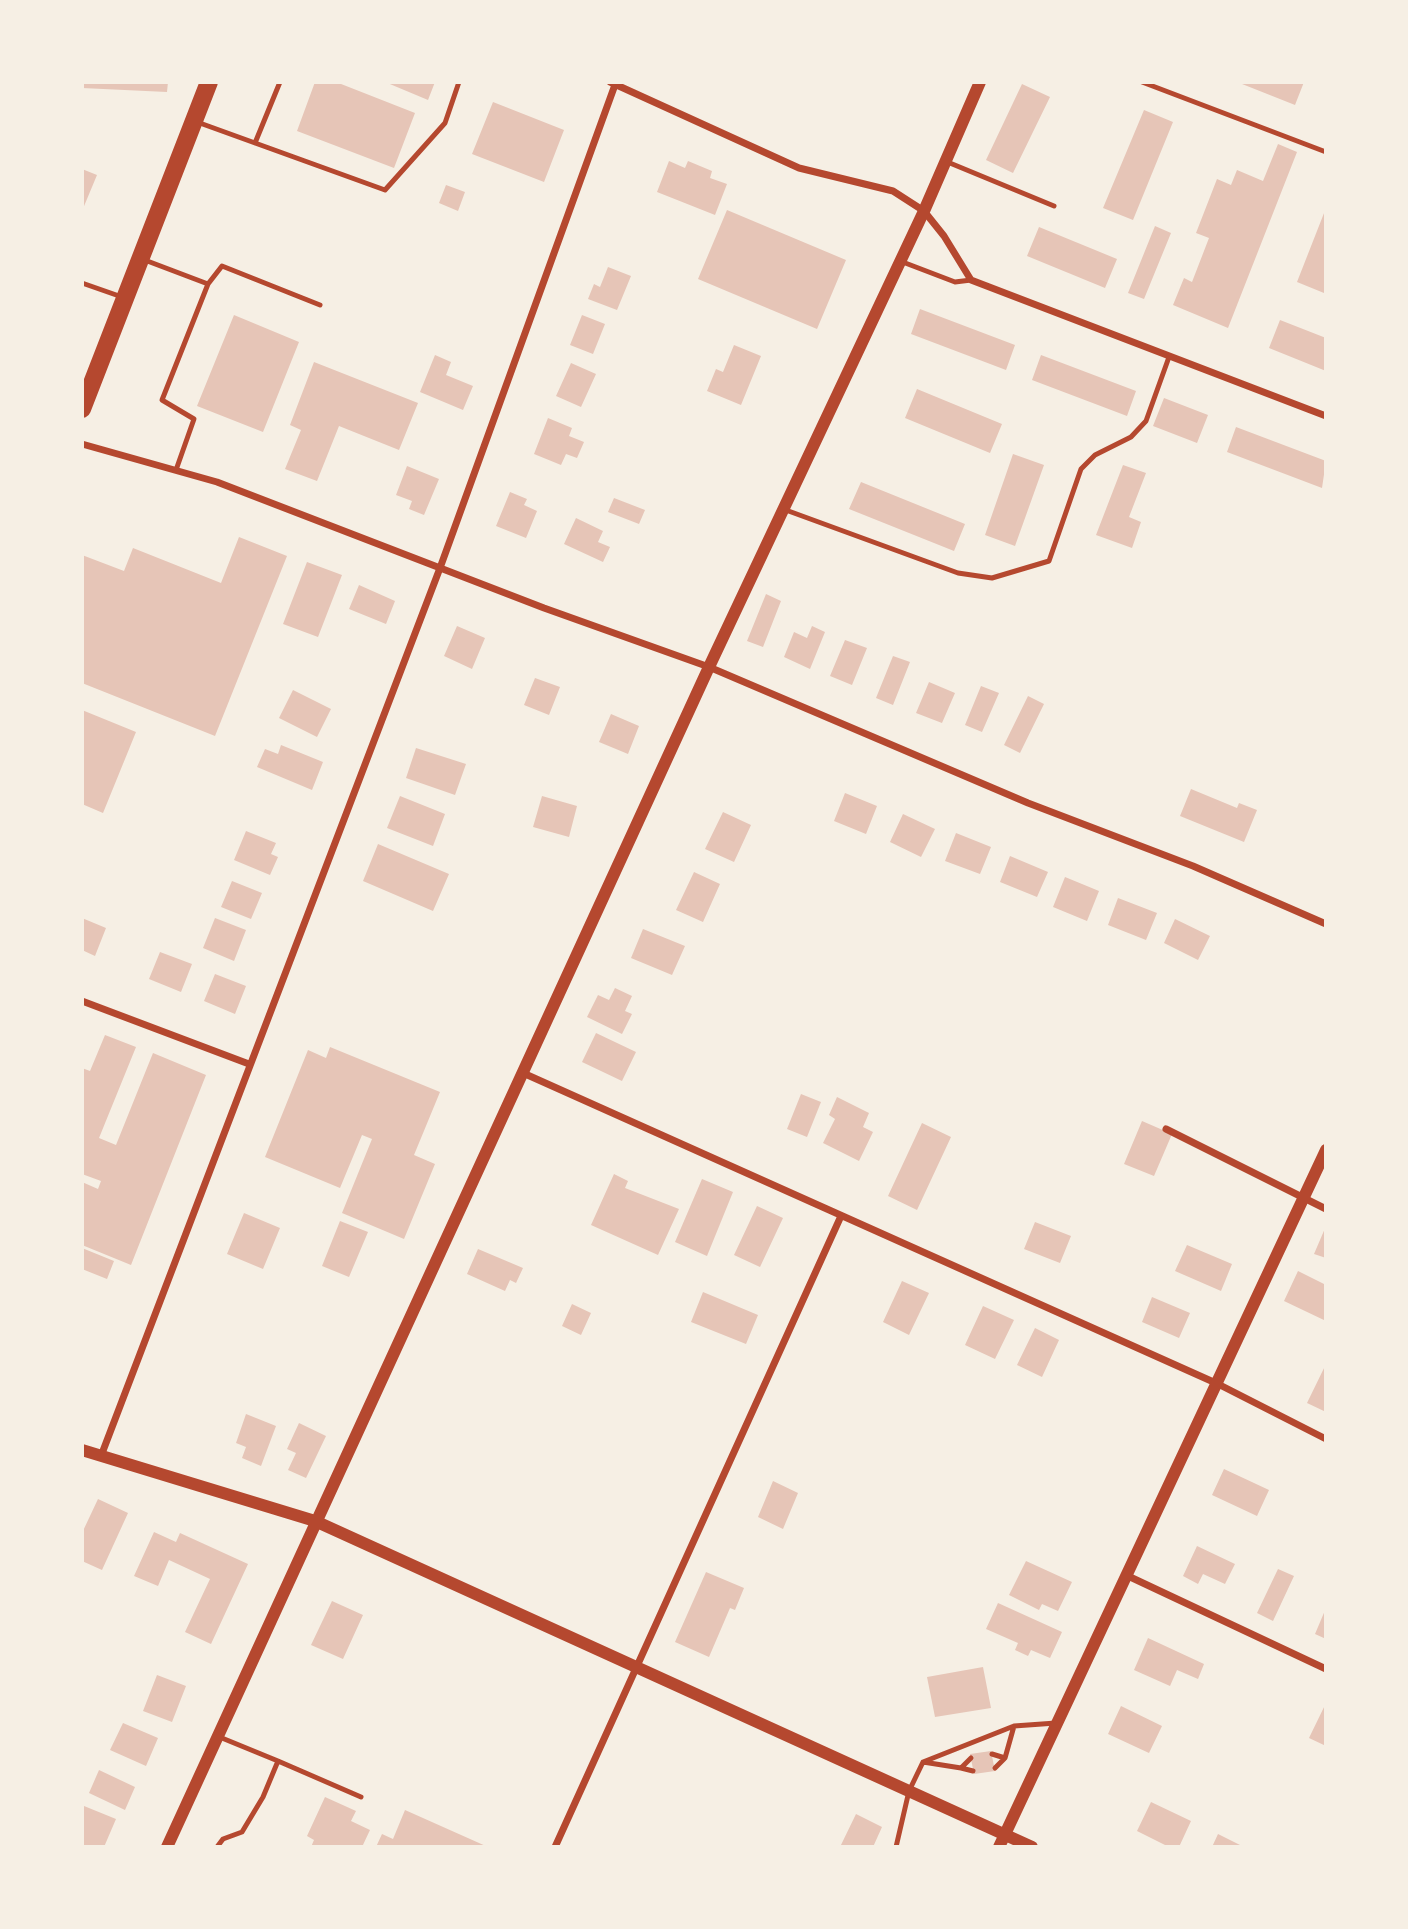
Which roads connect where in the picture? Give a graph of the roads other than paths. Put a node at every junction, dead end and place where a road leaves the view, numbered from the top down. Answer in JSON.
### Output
{"nodes":[{"id":1,"x":209,"y":82,"type":"edge"},
{"id":2,"x":280,"y":82,"type":"edge"},
{"id":3,"x":459,"y":82,"type":"edge"},
{"id":4,"x":980,"y":82,"type":"edge"},
{"id":5,"x":1142,"y":82,"type":"edge"},
{"id":6,"x":614,"y":83,"type":"edge"},
{"id":7,"x":194,"y":121,"type":"junction"},
{"id":8,"x":255,"y":143,"type":"junction"},
{"id":9,"x":1326,"y":152,"type":"edge"},
{"id":10,"x":945,"y":161,"type":"junction"},
{"id":11,"x":1054,"y":206,"type":"dead end"},
{"id":12,"x":924,"y":211,"type":"junction"},
{"id":13,"x":140,"y":258,"type":"junction"},
{"id":14,"x":900,"y":261,"type":"junction"},
{"id":15,"x":971,"y":280,"type":"junction"},
{"id":16,"x":82,"y":283,"type":"edge"},
{"id":17,"x":208,"y":284,"type":"junction"},
{"id":18,"x":124,"y":298,"type":"junction"},
{"id":19,"x":320,"y":305,"type":"dead end"},
{"id":20,"x":1169,"y":357,"type":"junction"},
{"id":21,"x":82,"y":408,"type":"edge"},
{"id":22,"x":1326,"y":416,"type":"edge"},
{"id":23,"x":82,"y":444,"type":"edge"},
{"id":24,"x":176,"y":470,"type":"junction"},
{"id":25,"x":783,"y":509,"type":"junction"},
{"id":26,"x":440,"y":568,"type":"junction"},
{"id":27,"x":709,"y":667,"type":"junction"},
{"id":28,"x":1326,"y":924,"type":"edge"},
{"id":29,"x":82,"y":1001,"type":"edge"},
{"id":30,"x":249,"y":1064,"type":"junction"},
{"id":31,"x":523,"y":1073,"type":"junction"},
{"id":32,"x":1166,"y":1129,"type":"dead end"},
{"id":33,"x":1326,"y":1150,"type":"edge"},
{"id":34,"x":1305,"y":1196,"type":"junction"},
{"id":35,"x":1326,"y":1209,"type":"edge"},
{"id":36,"x":841,"y":1216,"type":"junction"},
{"id":37,"x":1218,"y":1384,"type":"junction"},
{"id":38,"x":1326,"y":1439,"type":"edge"},
{"id":39,"x":82,"y":1450,"type":"edge"},
{"id":40,"x":101,"y":1456,"type":"junction"},
{"id":41,"x":315,"y":1521,"type":"junction"},
{"id":42,"x":1128,"y":1576,"type":"junction"},
{"id":43,"x":637,"y":1667,"type":"junction"},
{"id":44,"x":1326,"y":1669,"type":"edge"},
{"id":45,"x":1059,"y":1723,"type":"junction"},
{"id":46,"x":1014,"y":1726,"type":"junction"},
{"id":47,"x":217,"y":1736,"type":"junction"},
{"id":48,"x":992,"y":1754,"type":"dead end"},
{"id":49,"x":971,"y":1758,"type":"dead end"},
{"id":50,"x":1005,"y":1758,"type":"junction"},
{"id":51,"x":278,"y":1761,"type":"junction"},
{"id":52,"x":923,"y":1762,"type":"junction"},
{"id":53,"x":961,"y":1768,"type":"junction"},
{"id":54,"x":995,"y":1768,"type":"dead end"},
{"id":55,"x":973,"y":1771,"type":"dead end"},
{"id":56,"x":909,"y":1791,"type":"junction"},
{"id":57,"x":361,"y":1797,"type":"dead end"},
{"id":58,"x":1002,"y":1841,"type":"edge"},
{"id":59,"x":167,"y":1847,"type":"edge"},
{"id":60,"x":217,"y":1847,"type":"edge"},
{"id":61,"x":555,"y":1847,"type":"edge"},
{"id":62,"x":896,"y":1847,"type":"edge"},
{"id":63,"x":1031,"y":1847,"type":"edge"}],
"edges":[{"from":1,"to":7,"type":"main road"},
{"from":2,"to":8,"type":"lane"},
{"from":3,"to":8,"type":"lane"},
{"from":4,"to":10,"type":"street"},
{"from":5,"to":9,"type":"lane"},
{"from":6,"to":12,"type":"street"},
{"from":6,"to":26,"type":"street"},
{"from":7,"to":8,"type":"lane"},
{"from":7,"to":13,"type":"main road"},
{"from":10,"to":11,"type":"lane"},
{"from":10,"to":12,"type":"street"},
{"from":12,"to":14,"type":"street"},
{"from":12,"to":15,"type":"street"},
{"from":13,"to":17,"type":"lane"},
{"from":13,"to":18,"type":"main road"},
{"from":14,"to":15,"type":"lane"},
{"from":14,"to":25,"type":"street"},
{"from":15,"to":20,"type":"street"},
{"from":16,"to":18,"type":"lane"},
{"from":17,"to":19,"type":"lane"},
{"from":17,"to":24,"type":"lane"},
{"from":18,"to":21,"type":"main road"},
{"from":20,"to":22,"type":"street"},
{"from":20,"to":25,"type":"lane"},
{"from":23,"to":24,"type":"street"},
{"from":24,"to":26,"type":"street"},
{"from":25,"to":27,"type":"street"},
{"from":26,"to":27,"type":"street"},
{"from":26,"to":30,"type":"street"},
{"from":27,"to":28,"type":"street"},
{"from":27,"to":31,"type":"street"},
{"from":29,"to":30,"type":"street"},
{"from":30,"to":40,"type":"street"},
{"from":31,"to":36,"type":"street"},
{"from":31,"to":41,"type":"street"},
{"from":32,"to":34,"type":"street"},
{"from":33,"to":34,"type":"street"},
{"from":34,"to":35,"type":"street"},
{"from":34,"to":37,"type":"street"},
{"from":36,"to":37,"type":"street"},
{"from":36,"to":43,"type":"street"},
{"from":37,"to":38,"type":"street"},
{"from":37,"to":42,"type":"street"},
{"from":39,"to":40,"type":"street"},
{"from":40,"to":41,"type":"street"},
{"from":41,"to":43,"type":"street"},
{"from":41,"to":47,"type":"street"},
{"from":42,"to":44,"type":"street"},
{"from":42,"to":45,"type":"street"},
{"from":43,"to":56,"type":"street"},
{"from":43,"to":61,"type":"street"},
{"from":45,"to":46,"type":"lane"},
{"from":45,"to":58,"type":"street"},
{"from":46,"to":50,"type":"lane"},
{"from":46,"to":52,"type":"lane"},
{"from":47,"to":51,"type":"lane"},
{"from":47,"to":59,"type":"street"},
{"from":48,"to":50,"type":"lane"},
{"from":49,"to":53,"type":"lane"},
{"from":50,"to":54,"type":"lane"},
{"from":51,"to":57,"type":"lane"},
{"from":51,"to":60,"type":"lane"},
{"from":52,"to":53,"type":"lane"},
{"from":52,"to":56,"type":"lane"},
{"from":53,"to":55,"type":"lane"},
{"from":56,"to":58,"type":"street"},
{"from":56,"to":62,"type":"lane"},
{"from":58,"to":63,"type":"street"}]}
